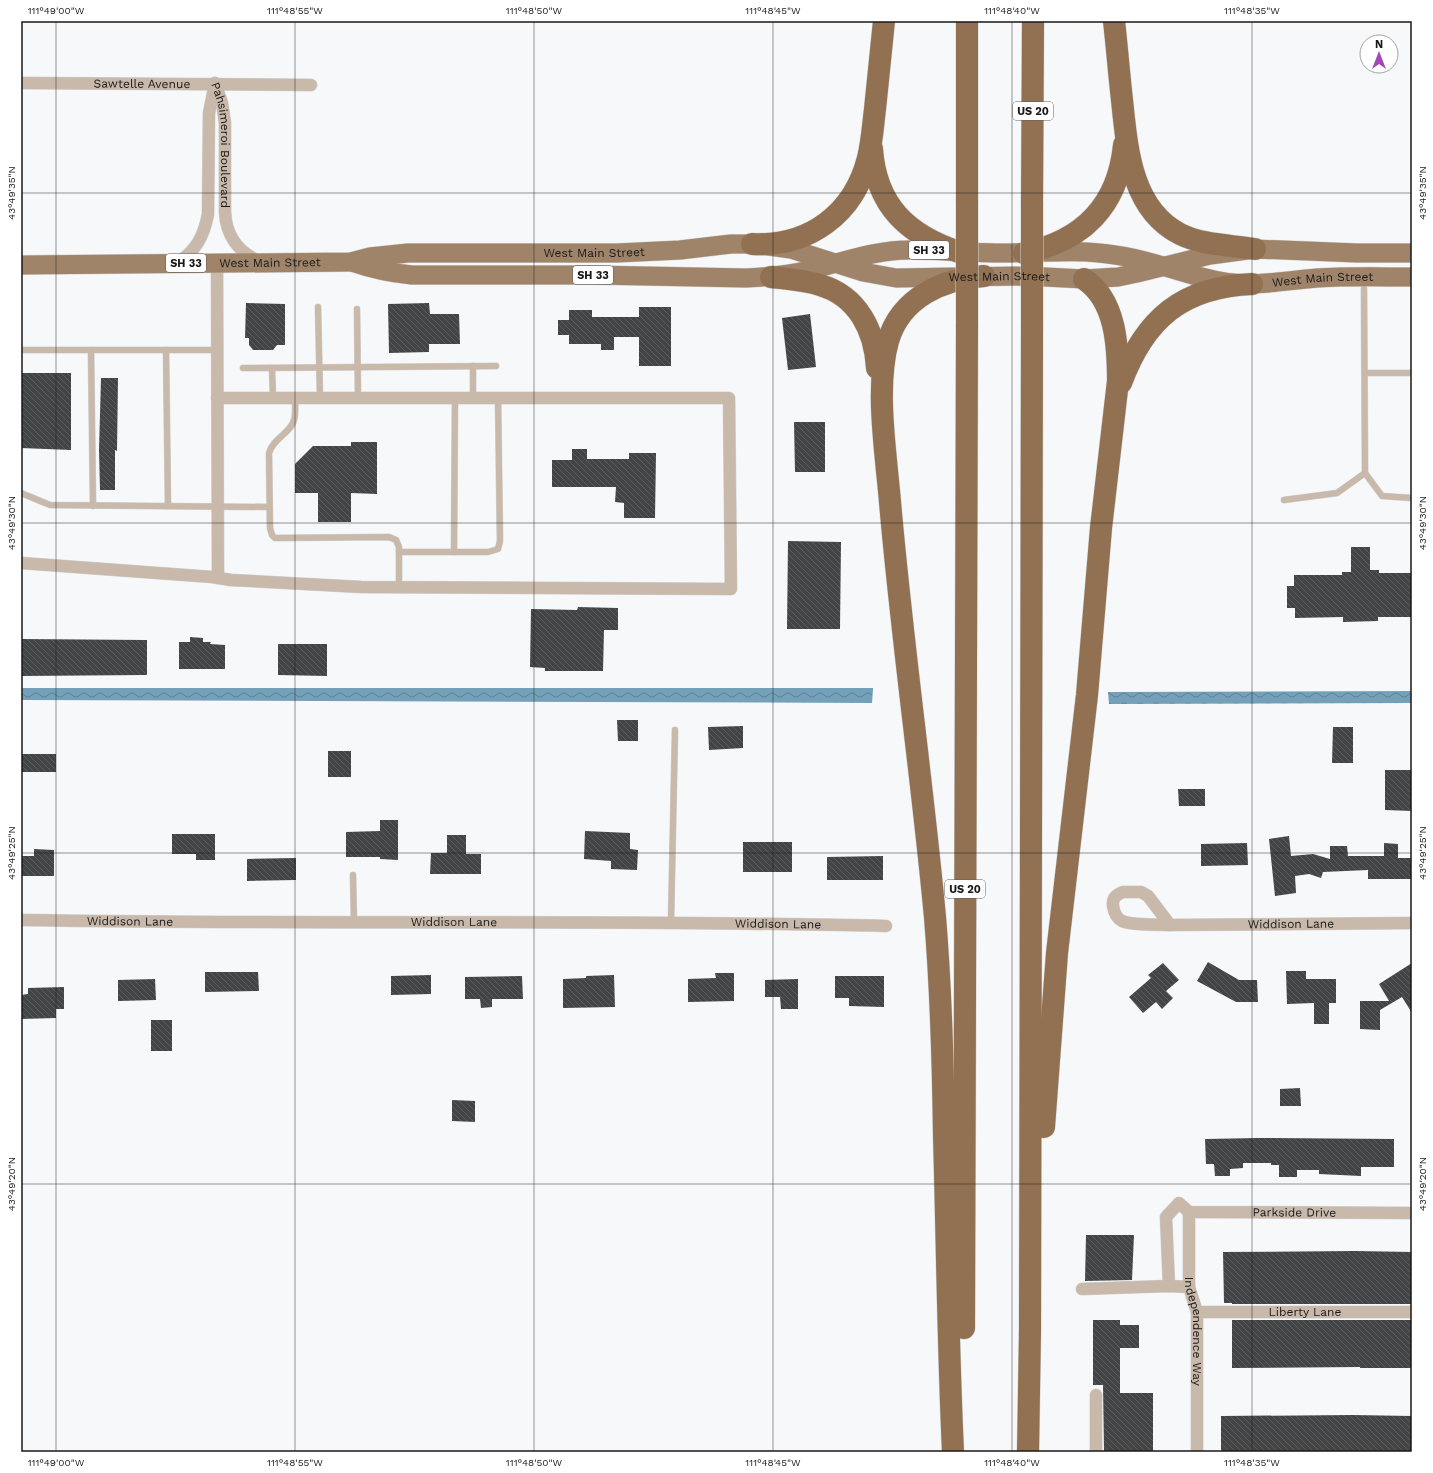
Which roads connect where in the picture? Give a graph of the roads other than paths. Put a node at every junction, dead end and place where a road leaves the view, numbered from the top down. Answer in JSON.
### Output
{"nodes":[{"id":1,"x":884,"y":21,"type":"edge"},
{"id":2,"x":967,"y":21,"type":"edge"},
{"id":3,"x":1033,"y":21,"type":"edge"},
{"id":4,"x":1114,"y":21,"type":"edge"},
{"id":5,"x":21,"y":83,"type":"edge"},
{"id":6,"x":215,"y":83,"type":"junction"},
{"id":7,"x":311,"y":85,"type":"dead end"},
{"id":8,"x":1124,"y":124,"type":"junction"},
{"id":9,"x":872,"y":142,"type":"junction"},
{"id":10,"x":752,"y":244,"type":"junction"},
{"id":11,"x":1255,"y":249,"type":"junction"},
{"id":12,"x":960,"y":252,"type":"junction"},
{"id":13,"x":1024,"y":253,"type":"junction"},
{"id":14,"x":1412,"y":253,"type":"edge"},
{"id":15,"x":262,"y":262,"type":"junction"},
{"id":16,"x":350,"y":262,"type":"junction"},
{"id":17,"x":177,"y":263,"type":"junction"},
{"id":18,"x":218,"y":263,"type":"junction"},
{"id":19,"x":835,"y":263,"type":"junction"},
{"id":20,"x":21,"y":265,"type":"edge"},
{"id":21,"x":1164,"y":267,"type":"junction"},
{"id":22,"x":984,"y":276,"type":"junction"},
{"id":23,"x":771,"y":277,"type":"junction"},
{"id":24,"x":1412,"y":277,"type":"edge"},
{"id":25,"x":1084,"y":279,"type":"junction"},
{"id":26,"x":1252,"y":284,"type":"junction"},
{"id":27,"x":1364,"y":289,"type":"dead end"},
{"id":28,"x":318,"y":307,"type":"dead end"},
{"id":29,"x":357,"y":309,"type":"dead end"},
{"id":30,"x":21,"y":350,"type":"edge"},
{"id":31,"x":91,"y":350,"type":"junction"},
{"id":32,"x":166,"y":350,"type":"junction"},
{"id":33,"x":217,"y":350,"type":"junction"},
{"id":34,"x":473,"y":366,"type":"junction"},
{"id":35,"x":496,"y":366,"type":"dead end"},
{"id":36,"x":320,"y":367,"type":"junction"},
{"id":37,"x":359,"y":367,"type":"junction"},
{"id":38,"x":243,"y":368,"type":"dead end"},
{"id":39,"x":272,"y":368,"type":"junction"},
{"id":40,"x":1365,"y":373,"type":"junction"},
{"id":41,"x":1412,"y":373,"type":"edge"},
{"id":42,"x":218,"y":398,"type":"junction"},
{"id":43,"x":273,"y":398,"type":"junction"},
{"id":44,"x":295,"y":398,"type":"junction"},
{"id":45,"x":320,"y":398,"type":"junction"},
{"id":46,"x":358,"y":398,"type":"junction"},
{"id":47,"x":455,"y":398,"type":"junction"},
{"id":48,"x":473,"y":398,"type":"junction"},
{"id":49,"x":498,"y":398,"type":"junction"},
{"id":50,"x":1116,"y":401,"type":"junction"},
{"id":51,"x":883,"y":415,"type":"junction"},
{"id":52,"x":1365,"y":473,"type":"junction"},
{"id":53,"x":21,"y":493,"type":"edge"},
{"id":54,"x":1412,"y":498,"type":"edge"},
{"id":55,"x":1284,"y":500,"type":"dead end"},
{"id":56,"x":93,"y":506,"type":"junction"},
{"id":57,"x":168,"y":506,"type":"junction"},
{"id":58,"x":217,"y":507,"type":"junction"},
{"id":59,"x":269,"y":507,"type":"junction"},
{"id":60,"x":399,"y":552,"type":"junction"},
{"id":61,"x":454,"y":552,"type":"junction"},
{"id":62,"x":21,"y":563,"type":"edge"},
{"id":63,"x":218,"y":578,"type":"junction"},
{"id":64,"x":399,"y":587,"type":"junction"},
{"id":65,"x":675,"y":730,"type":"dead end"},
{"id":66,"x":354,"y":875,"type":"dead end"},
{"id":67,"x":21,"y":920,"type":"edge"},
{"id":68,"x":354,"y":922,"type":"junction"},
{"id":69,"x":671,"y":922,"type":"junction"},
{"id":70,"x":1412,"y":923,"type":"edge"},
{"id":71,"x":1170,"y":925,"type":"dead end"},
{"id":72,"x":886,"y":926,"type":"dead end"},
{"id":73,"x":1189,"y":1212,"type":"junction"},
{"id":74,"x":1412,"y":1213,"type":"edge"},
{"id":75,"x":1169,"y":1286,"type":"junction"},
{"id":76,"x":1189,"y":1287,"type":"junction"},
{"id":77,"x":1082,"y":1290,"type":"dead end"},
{"id":78,"x":1197,"y":1312,"type":"junction"},
{"id":79,"x":1412,"y":1312,"type":"edge"},
{"id":80,"x":1030,"y":1330,"type":"junction"},
{"id":81,"x":1096,"y":1395,"type":"dead end"},
{"id":82,"x":953,"y":1452,"type":"edge"},
{"id":83,"x":964,"y":1452,"type":"edge"},
{"id":84,"x":1028,"y":1452,"type":"edge"},
{"id":85,"x":1096,"y":1452,"type":"edge"},
{"id":86,"x":1197,"y":1452,"type":"edge"}],
"edges":[{"from":1,"to":9,"type":"highway","number":"SH 33"},
{"from":2,"to":83,"type":"highway","number":"US 20","bridge":true},
{"from":3,"to":80,"type":"highway","number":"US 20","bridge":true},
{"from":4,"to":8,"type":"highway","number":"SH 33"},
{"from":5,"to":6,"type":"street","name":"Sawtelle Avenue"},
{"from":6,"to":7,"type":"street","name":"Sawtelle Avenue"},
{"from":6,"to":15,"type":"street","name":"Pahsimeroi Boulevard"},
{"from":6,"to":17,"type":"street","name":"Pahsimeroi Boulevard"},
{"from":8,"to":11,"type":"highway"},
{"from":8,"to":13,"type":"highway","number":"SH 33"},
{"from":9,"to":10,"type":"highway","number":"SH 33"},
{"from":9,"to":12,"type":"highway"},
{"from":10,"to":16,"type":"main road","name":"West Main Street","number":"SH 33"},
{"from":10,"to":19,"type":"main road","name":"West Main Street"},
{"from":11,"to":14,"type":"main road","name":"West Main Street"},
{"from":11,"to":21,"type":"main road","name":"West Main Street"},
{"from":12,"to":13,"type":"main road","name":"West Main Street","number":"SH 33"},
{"from":12,"to":19,"type":"main road","name":"West Main Street","number":"SH 33"},
{"from":13,"to":21,"type":"main road","name":"West Main Street"},
{"from":15,"to":16,"type":"main road","name":"West Main Street","number":"SH 33"},
{"from":15,"to":18,"type":"main road","name":"West Main Street","number":"SH 33"},
{"from":16,"to":23,"type":"main road","name":"West Main Street","number":"SH 33"},
{"from":17,"to":18,"type":"main road","name":"West Main Street","number":"SH 33"},
{"from":17,"to":20,"type":"main road","name":"West Main Street","number":"SH 33"},
{"from":18,"to":33,"type":"street"},
{"from":19,"to":22,"type":"main road","name":"West Main Street"},
{"from":19,"to":23,"type":"main road","name":"West Main Street","number":"SH 33"},
{"from":21,"to":25,"type":"main road","name":"West Main Street"},
{"from":21,"to":26,"type":"main road","name":"West Main Street"},
{"from":22,"to":25,"type":"main road","name":"West Main Street"},
{"from":22,"to":51,"type":"highway"},
{"from":23,"to":51,"type":"highway"},
{"from":24,"to":26,"type":"main road","name":"West Main Street"},
{"from":25,"to":50,"type":"highway"},
{"from":26,"to":50,"type":"highway"},
{"from":27,"to":40,"type":"lane"},
{"from":28,"to":36,"type":"lane"},
{"from":29,"to":37,"type":"lane"},
{"from":30,"to":31,"type":"lane"},
{"from":31,"to":32,"type":"lane"},
{"from":31,"to":56,"type":"lane"},
{"from":32,"to":33,"type":"lane"},
{"from":32,"to":57,"type":"lane"},
{"from":33,"to":42,"type":"street"},
{"from":34,"to":35,"type":"lane"},
{"from":34,"to":37,"type":"lane"},
{"from":34,"to":48,"type":"lane"},
{"from":36,"to":37,"type":"lane"},
{"from":36,"to":39,"type":"lane"},
{"from":36,"to":45,"type":"lane"},
{"from":37,"to":46,"type":"lane"},
{"from":38,"to":39,"type":"lane"},
{"from":39,"to":43,"type":"lane"},
{"from":40,"to":41,"type":"lane"},
{"from":40,"to":52,"type":"lane"},
{"from":42,"to":43,"type":"street"},
{"from":42,"to":58,"type":"street"},
{"from":43,"to":44,"type":"street"},
{"from":44,"to":45,"type":"street"},
{"from":44,"to":59,"type":"lane"},
{"from":45,"to":46,"type":"street"},
{"from":46,"to":47,"type":"street"},
{"from":47,"to":48,"type":"street"},
{"from":47,"to":61,"type":"lane"},
{"from":48,"to":49,"type":"street"},
{"from":49,"to":61,"type":"lane"},
{"from":49,"to":64,"type":"street"},
{"from":50,"to":80,"type":"highway"},
{"from":51,"to":82,"type":"highway"},
{"from":52,"to":54,"type":"lane"},
{"from":52,"to":55,"type":"lane"},
{"from":53,"to":56,"type":"lane"},
{"from":56,"to":57,"type":"lane"},
{"from":57,"to":58,"type":"lane"},
{"from":58,"to":59,"type":"lane"},
{"from":58,"to":63,"type":"street"},
{"from":59,"to":60,"type":"lane"},
{"from":60,"to":61,"type":"lane"},
{"from":60,"to":64,"type":"lane"},
{"from":62,"to":63,"type":"street"},
{"from":63,"to":64,"type":"street"},
{"from":65,"to":69,"type":"lane"},
{"from":66,"to":68,"type":"lane"},
{"from":67,"to":68,"type":"street","name":"Widdison Lane"},
{"from":68,"to":69,"type":"street","name":"Widdison Lane"},
{"from":69,"to":72,"type":"street","name":"Widdison Lane"},
{"from":70,"to":71,"type":"street","name":"Widdison Lane"},
{"from":73,"to":74,"type":"street","name":"Parkside Drive"},
{"from":73,"to":75,"type":"street","name":"Independence Way"},
{"from":73,"to":76,"type":"street","name":"Independence Way"},
{"from":75,"to":76,"type":"street"},
{"from":75,"to":77,"type":"street"},
{"from":76,"to":78,"type":"street","name":"Independence Way"},
{"from":78,"to":79,"type":"street","name":"Liberty Lane"},
{"from":78,"to":86,"type":"street","name":"Independence Way"},
{"from":80,"to":84,"type":"highway","number":"US 20"},
{"from":81,"to":85,"type":"street"}]}
